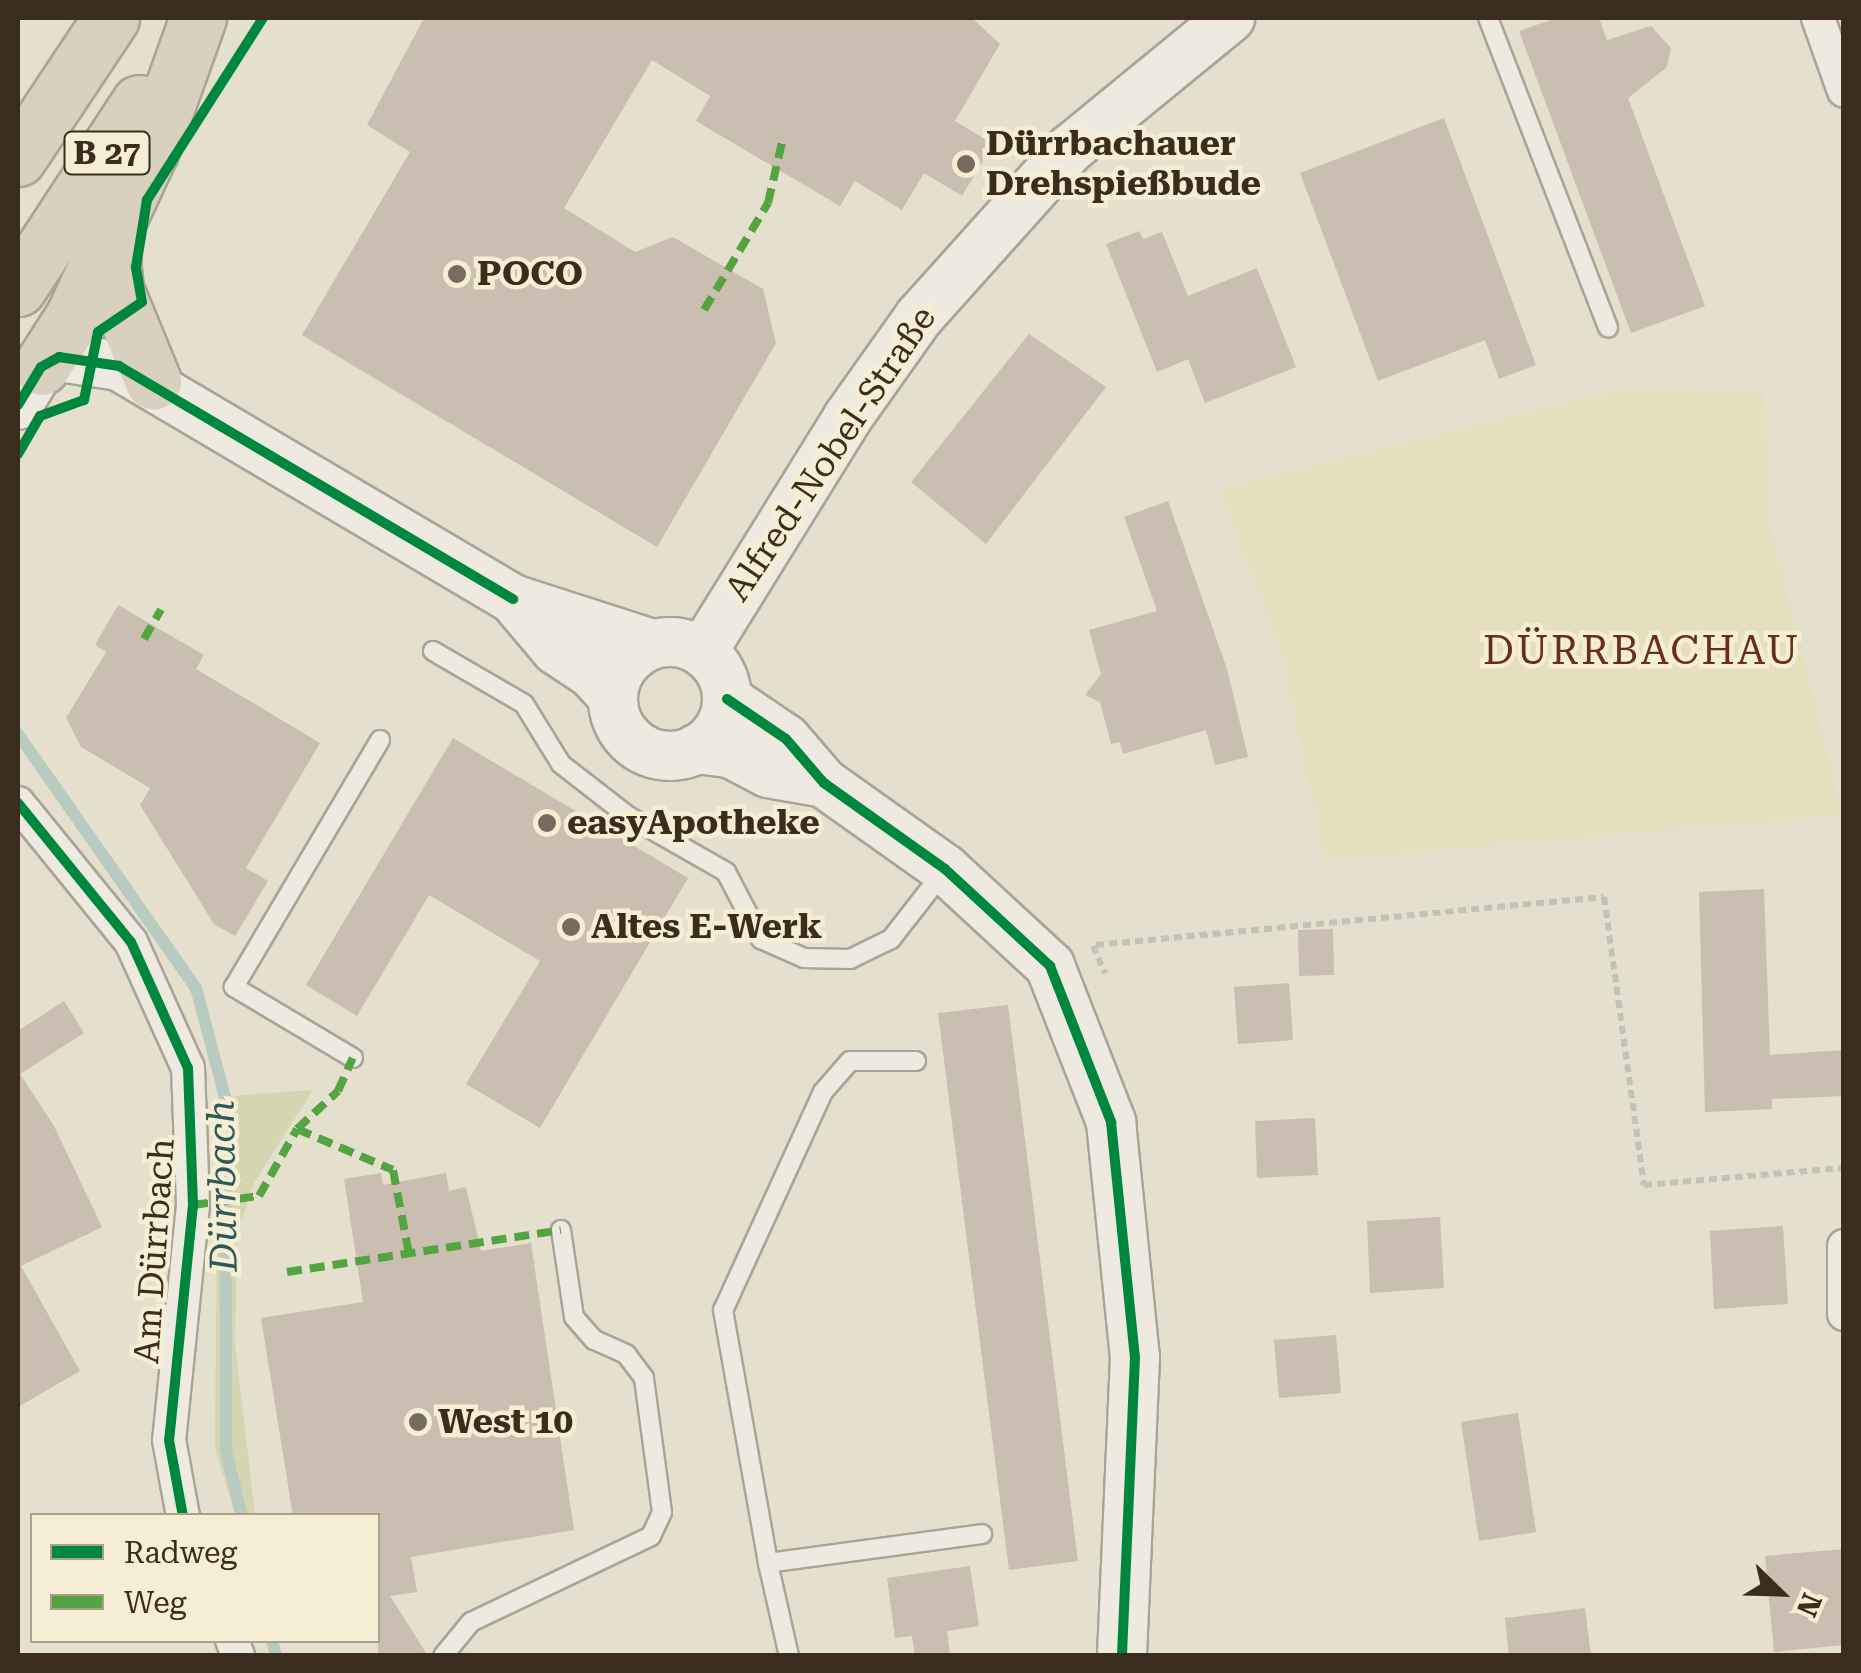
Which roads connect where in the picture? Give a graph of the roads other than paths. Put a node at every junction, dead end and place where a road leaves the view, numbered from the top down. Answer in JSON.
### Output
{"nodes":[{"id":1,"x":111,"y":18,"type":"edge"},
{"id":2,"x":197,"y":18,"type":"edge"},
{"id":3,"x":1230,"y":18,"type":"edge"},
{"id":4,"x":1488,"y":18,"type":"edge"},
{"id":5,"x":1818,"y":18,"type":"edge"},
{"id":6,"x":1844,"y":91,"type":"edge"},
{"id":7,"x":18,"y":158,"type":"edge"},
{"id":8,"x":110,"y":236,"type":"junction"},
{"id":9,"x":18,"y":288,"type":"edge"},
{"id":10,"x":1608,"y":328,"type":"dead end"},
{"id":11,"x":153,"y":381,"type":"junction"},
{"id":12,"x":29,"y":386,"type":"edge"},
{"id":13,"x":513,"y":599,"type":"junction"},
{"id":14,"x":652,"y":644,"type":"junction"},
{"id":15,"x":433,"y":651,"type":"dead end"},
{"id":16,"x":703,"y":651,"type":"junction"},
{"id":17,"x":612,"y":696,"type":"junction"},
{"id":18,"x":727,"y":698,"type":"junction"},
{"id":19,"x":380,"y":740,"type":"dead end"},
{"id":20,"x":696,"y":750,"type":"junction"},
{"id":21,"x":824,"y":782,"type":"junction"},
{"id":22,"x":18,"y":804,"type":"edge"},
{"id":23,"x":945,"y":869,"type":"junction"},
{"id":24,"x":352,"y":1058,"type":"dead end"},
{"id":25,"x":916,"y":1061,"type":"dead end"},
{"id":26,"x":561,"y":1230,"type":"dead end"},
{"id":27,"x":1844,"y":1246,"type":"edge"},
{"id":28,"x":1844,"y":1314,"type":"edge"},
{"id":29,"x":182,"y":1513,"type":"edge"},
{"id":30,"x":982,"y":1534,"type":"dead end"},
{"id":31,"x":768,"y":1563,"type":"junction"},
{"id":32,"x":443,"y":1656,"type":"edge"},
{"id":33,"x":789,"y":1656,"type":"edge"},
{"id":34,"x":1122,"y":1656,"type":"edge"}],
"edges":[{"from":1,"to":7,"type":"highway","number":"B 27"},
{"from":2,"to":8,"type":"highway"},
{"from":2,"to":9,"type":"highway","number":"B 27"},
{"from":3,"to":16,"type":"street","name":"Alfred-Nobel-Straße"},
{"from":4,"to":10,"type":"lane"},
{"from":5,"to":6,"type":"street"},
{"from":8,"to":11,"type":"highway"},
{"from":8,"to":12,"type":"highway"},
{"from":11,"to":12,"type":"street"},
{"from":11,"to":13,"type":"street"},
{"from":13,"to":14,"type":"street"},
{"from":13,"to":17,"type":"street"},
{"from":14,"to":16,"type":"street"},
{"from":14,"to":17,"type":"street"},
{"from":15,"to":23,"type":"lane"},
{"from":16,"to":18,"type":"street"},
{"from":17,"to":20,"type":"street"},
{"from":18,"to":20,"type":"street"},
{"from":18,"to":21,"type":"street"},
{"from":19,"to":24,"type":"lane"},
{"from":20,"to":21,"type":"street"},
{"from":21,"to":23,"type":"street"},
{"from":22,"to":29,"type":"street","name":"Am Dürrbach"},
{"from":23,"to":34,"type":"street"},
{"from":25,"to":31,"type":"lane"},
{"from":26,"to":32,"type":"lane"},
{"from":27,"to":28,"type":"street"},
{"from":30,"to":31,"type":"lane"},
{"from":31,"to":33,"type":"lane"}]}
